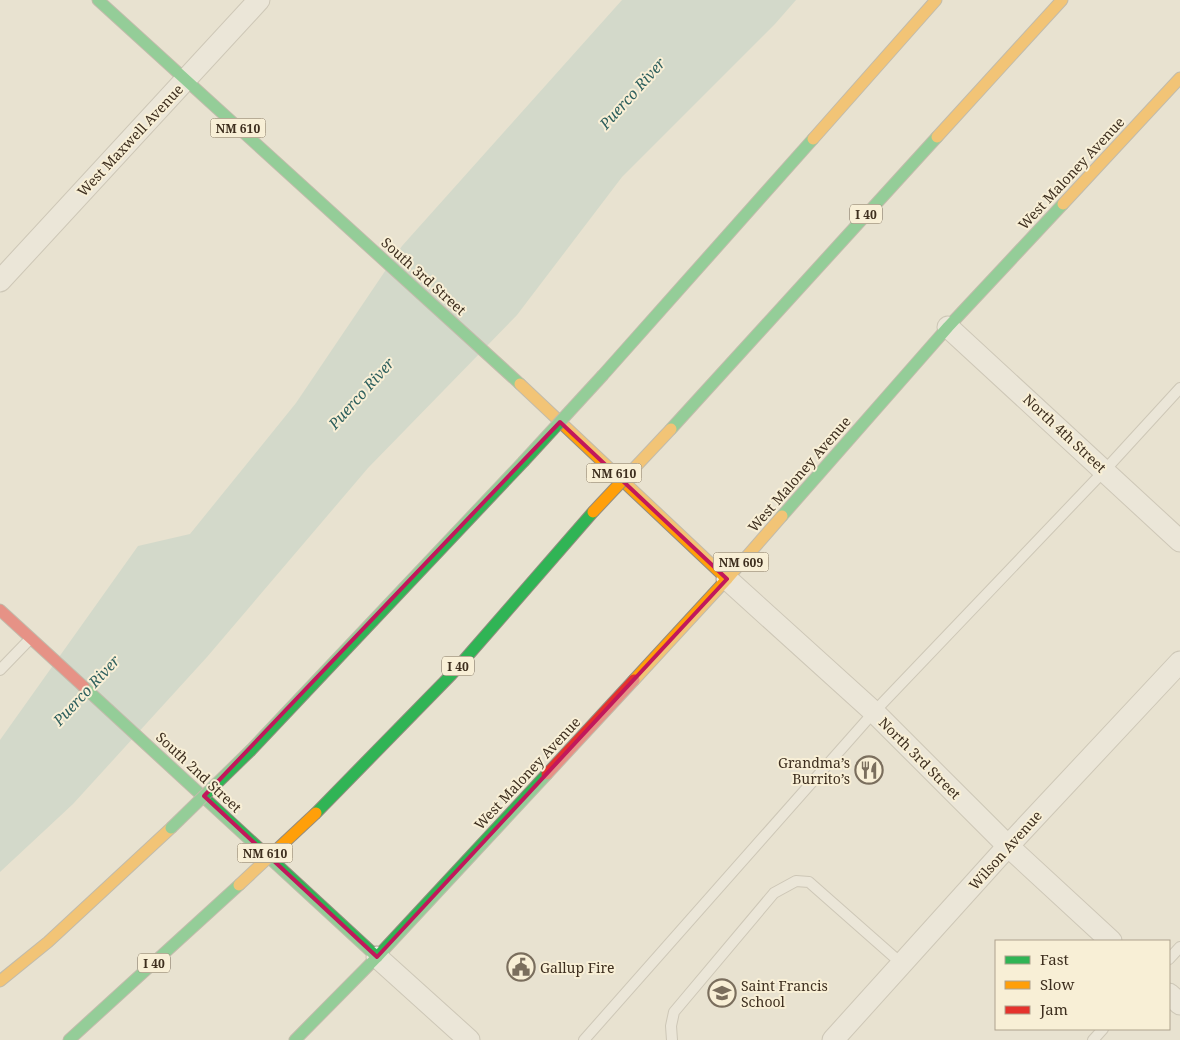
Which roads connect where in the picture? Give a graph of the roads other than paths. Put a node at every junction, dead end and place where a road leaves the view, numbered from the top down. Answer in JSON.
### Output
{"nodes":[{"id":1,"x":98,"y":0,"type":"edge"},
{"id":2,"x":260,"y":0,"type":"edge"},
{"id":3,"x":936,"y":0,"type":"edge"},
{"id":4,"x":1062,"y":0,"type":"edge"},
{"id":5,"x":1180,"y":78,"type":"edge"},
{"id":6,"x":185,"y":80,"type":"junction"},
{"id":7,"x":0,"y":281,"type":"edge"},
{"id":8,"x":948,"y":326,"type":"junction"},
{"id":9,"x":1180,"y":388,"type":"edge"},
{"id":10,"x":1105,"y":470,"type":"junction"},
{"id":11,"x":1180,"y":541,"type":"edge"},
{"id":12,"x":727,"y":579,"type":"junction"},
{"id":13,"x":0,"y":610,"type":"edge"},
{"id":14,"x":34,"y":641,"type":"junction"},
{"id":15,"x":1180,"y":662,"type":"edge"},
{"id":16,"x":0,"y":670,"type":"edge"},
{"id":17,"x":874,"y":712,"type":"junction"},
{"id":18,"x":1008,"y":846,"type":"junction"},
{"id":19,"x":1109,"y":940,"type":"edge"},
{"id":20,"x":1180,"y":947,"type":"edge"},
{"id":21,"x":377,"y":957,"type":"junction"},
{"id":22,"x":1170,"y":958,"type":"edge"},
{"id":23,"x":902,"y":964,"type":"junction"},
{"id":24,"x":0,"y":981,"type":"edge"},
{"id":25,"x":1170,"y":995,"type":"edge"},
{"id":26,"x":1180,"y":1004,"type":"edge"},
{"id":27,"x":1102,"y":1030,"type":"edge"},
{"id":28,"x":69,"y":1040,"type":"edge"},
{"id":29,"x":295,"y":1040,"type":"edge"},
{"id":30,"x":469,"y":1040,"type":"edge"},
{"id":31,"x":584,"y":1040,"type":"edge"},
{"id":32,"x":672,"y":1040,"type":"edge"},
{"id":33,"x":833,"y":1040,"type":"edge"},
{"id":34,"x":1093,"y":1040,"type":"edge"}],
"edges":[{"from":1,"to":6,"type":"main road","name":"South 3rd Street","number":"NM 610"},
{"from":2,"to":6,"type":"street","name":"West Maxwell Avenue"},
{"from":3,"to":24,"type":"main road","bridge":true},
{"from":4,"to":28,"type":"main road","number":"I 40","bridge":true},
{"from":5,"to":8,"type":"main road","name":"West Maloney Avenue","number":"NM 609"},
{"from":6,"to":7,"type":"street","name":"West Maxwell Avenue"},
{"from":6,"to":12,"type":"main road","name":"South 3rd Street","number":"NM 610"},
{"from":8,"to":10,"type":"street","name":"North 4th Street"},
{"from":8,"to":12,"type":"main road","name":"West Maloney Avenue","number":"NM 609"},
{"from":9,"to":10,"type":"lane"},
{"from":10,"to":11,"type":"street","name":"North 4th Street"},
{"from":10,"to":17,"type":"lane"},
{"from":12,"to":17,"type":"street","name":"North 3rd Street"},
{"from":12,"to":21,"type":"main road","name":"West Maloney Avenue","number":"NM 609"},
{"from":13,"to":14,"type":"main road","name":"South 2nd Street","number":"NM 610"},
{"from":14,"to":16,"type":"lane"},
{"from":14,"to":21,"type":"main road","name":"South 2nd Street","number":"NM 610"},
{"from":15,"to":18,"type":"street","name":"Wilson Avenue"},
{"from":17,"to":18,"type":"street","name":"North 3rd Street"},
{"from":17,"to":31,"type":"lane"},
{"from":18,"to":19,"type":"street","name":"North 3rd Street"},
{"from":18,"to":23,"type":"street","name":"Wilson Avenue"},
{"from":20,"to":22,"type":"lane"},
{"from":21,"to":29,"type":"main road","name":"West Maloney Avenue","number":"NM 609"},
{"from":21,"to":30,"type":"street"},
{"from":23,"to":32,"type":"lane"},
{"from":23,"to":33,"type":"street","name":"Wilson Avenue"},
{"from":25,"to":26,"type":"street"},
{"from":27,"to":34,"type":"lane"}]}
